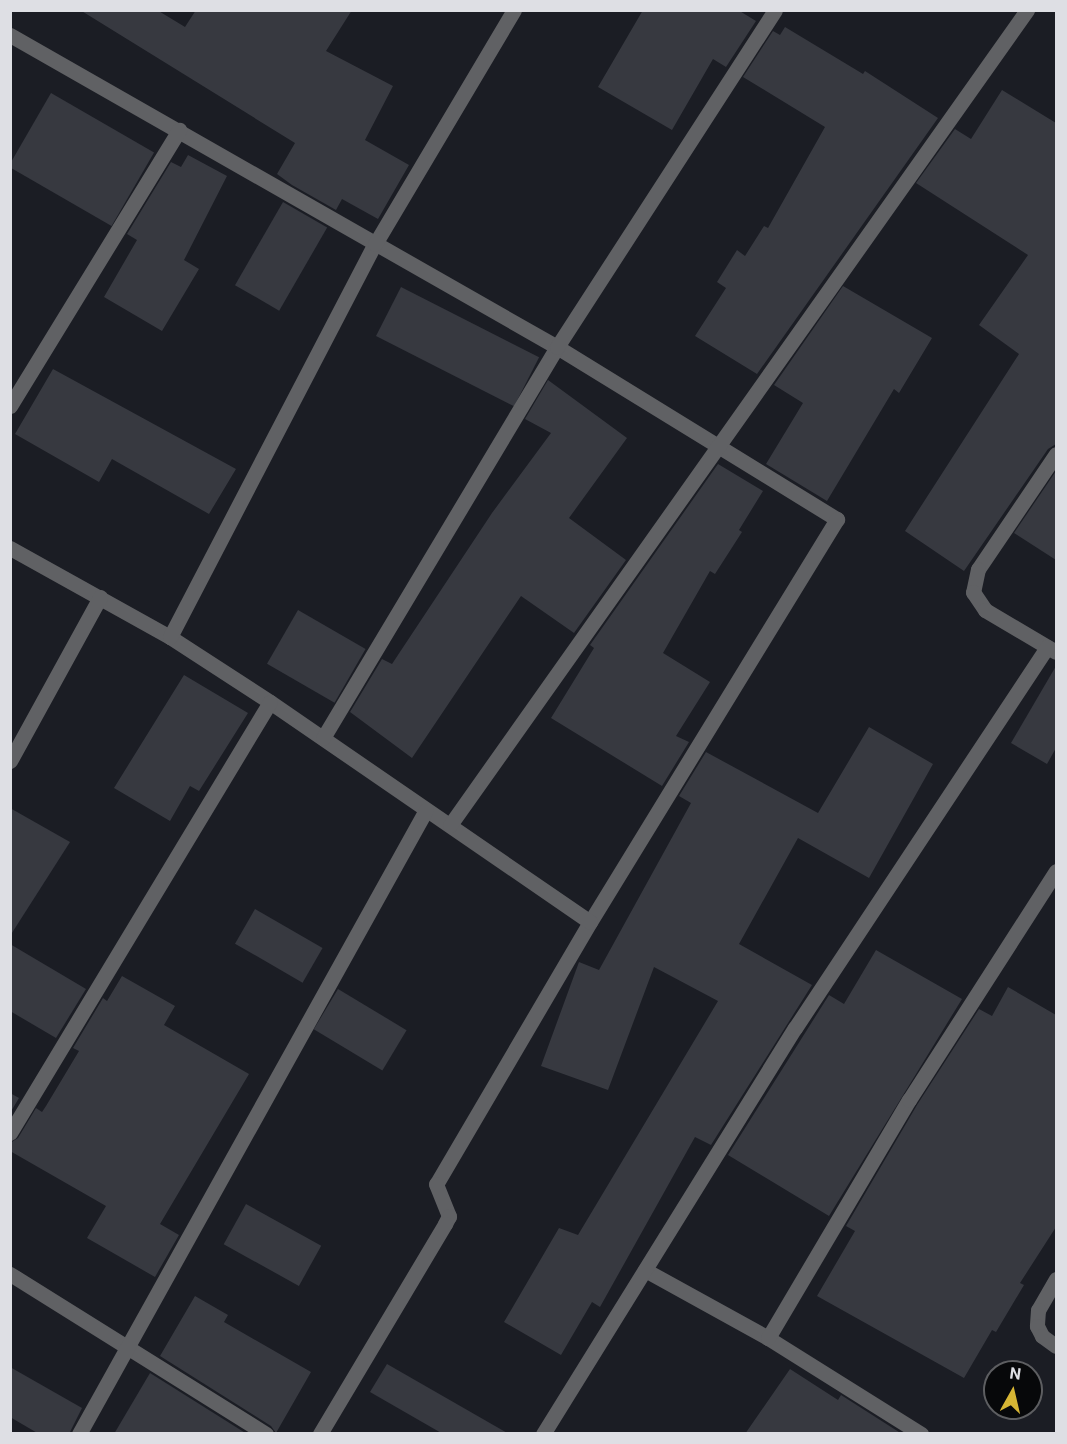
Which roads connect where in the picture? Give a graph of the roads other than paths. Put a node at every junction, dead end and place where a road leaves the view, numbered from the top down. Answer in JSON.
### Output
{"nodes":[{"id":1,"x":514,"y":10,"type":"edge"},
{"id":2,"x":775,"y":10,"type":"edge"},
{"id":3,"x":1027,"y":10,"type":"edge"},
{"id":4,"x":10,"y":35,"type":"edge"},
{"id":5,"x":179,"y":130,"type":"junction"},
{"id":6,"x":375,"y":244,"type":"junction"},
{"id":7,"x":557,"y":347,"type":"junction"},
{"id":8,"x":10,"y":406,"type":"edge"},
{"id":9,"x":716,"y":445,"type":"junction"},
{"id":10,"x":1056,"y":454,"type":"edge"},
{"id":11,"x":10,"y":548,"type":"edge"},
{"id":12,"x":100,"y":597,"type":"junction"},
{"id":13,"x":170,"y":637,"type":"junction"},
{"id":14,"x":1052,"y":650,"type":"edge"},
{"id":15,"x":270,"y":702,"type":"junction"},
{"id":16,"x":323,"y":738,"type":"junction"},
{"id":17,"x":10,"y":762,"type":"edge"},
{"id":18,"x":426,"y":810,"type":"junction"},
{"id":19,"x":450,"y":825,"type":"junction"},
{"id":20,"x":1056,"y":871,"type":"edge"},
{"id":21,"x":590,"y":922,"type":"junction"},
{"id":22,"x":10,"y":1133,"type":"edge"},
{"id":23,"x":645,"y":1270,"type":"junction"},
{"id":24,"x":10,"y":1274,"type":"edge"},
{"id":25,"x":1056,"y":1279,"type":"edge"},
{"id":26,"x":768,"y":1338,"type":"junction"},
{"id":27,"x":127,"y":1344,"type":"junction"},
{"id":28,"x":1056,"y":1346,"type":"edge"},
{"id":29,"x":548,"y":1432,"type":"edge"},
{"id":30,"x":79,"y":1434,"type":"edge"},
{"id":31,"x":266,"y":1434,"type":"edge"},
{"id":32,"x":320,"y":1434,"type":"edge"},
{"id":33,"x":921,"y":1434,"type":"edge"}],
"edges":[{"from":1,"to":6,"type":"street"},
{"from":2,"to":7,"type":"street"},
{"from":3,"to":9,"type":"street"},
{"from":4,"to":5,"type":"street"},
{"from":5,"to":6,"type":"street"},
{"from":5,"to":8,"type":"street"},
{"from":6,"to":7,"type":"street"},
{"from":6,"to":13,"type":"street"},
{"from":7,"to":9,"type":"street"},
{"from":7,"to":16,"type":"street"},
{"from":9,"to":19,"type":"street"},
{"from":9,"to":21,"type":"street"},
{"from":10,"to":14,"type":"street"},
{"from":11,"to":12,"type":"street"},
{"from":12,"to":13,"type":"street"},
{"from":12,"to":17,"type":"street"},
{"from":13,"to":15,"type":"street"},
{"from":14,"to":23,"type":"street"},
{"from":15,"to":16,"type":"street"},
{"from":15,"to":22,"type":"street"},
{"from":16,"to":18,"type":"street"},
{"from":18,"to":19,"type":"street"},
{"from":18,"to":27,"type":"street"},
{"from":19,"to":21,"type":"street"},
{"from":20,"to":26,"type":"street"},
{"from":21,"to":32,"type":"street"},
{"from":23,"to":26,"type":"street"},
{"from":23,"to":29,"type":"street"},
{"from":24,"to":27,"type":"street"},
{"from":25,"to":28,"type":"street"},
{"from":26,"to":33,"type":"street"},
{"from":27,"to":30,"type":"street"},
{"from":27,"to":31,"type":"street"}]}
